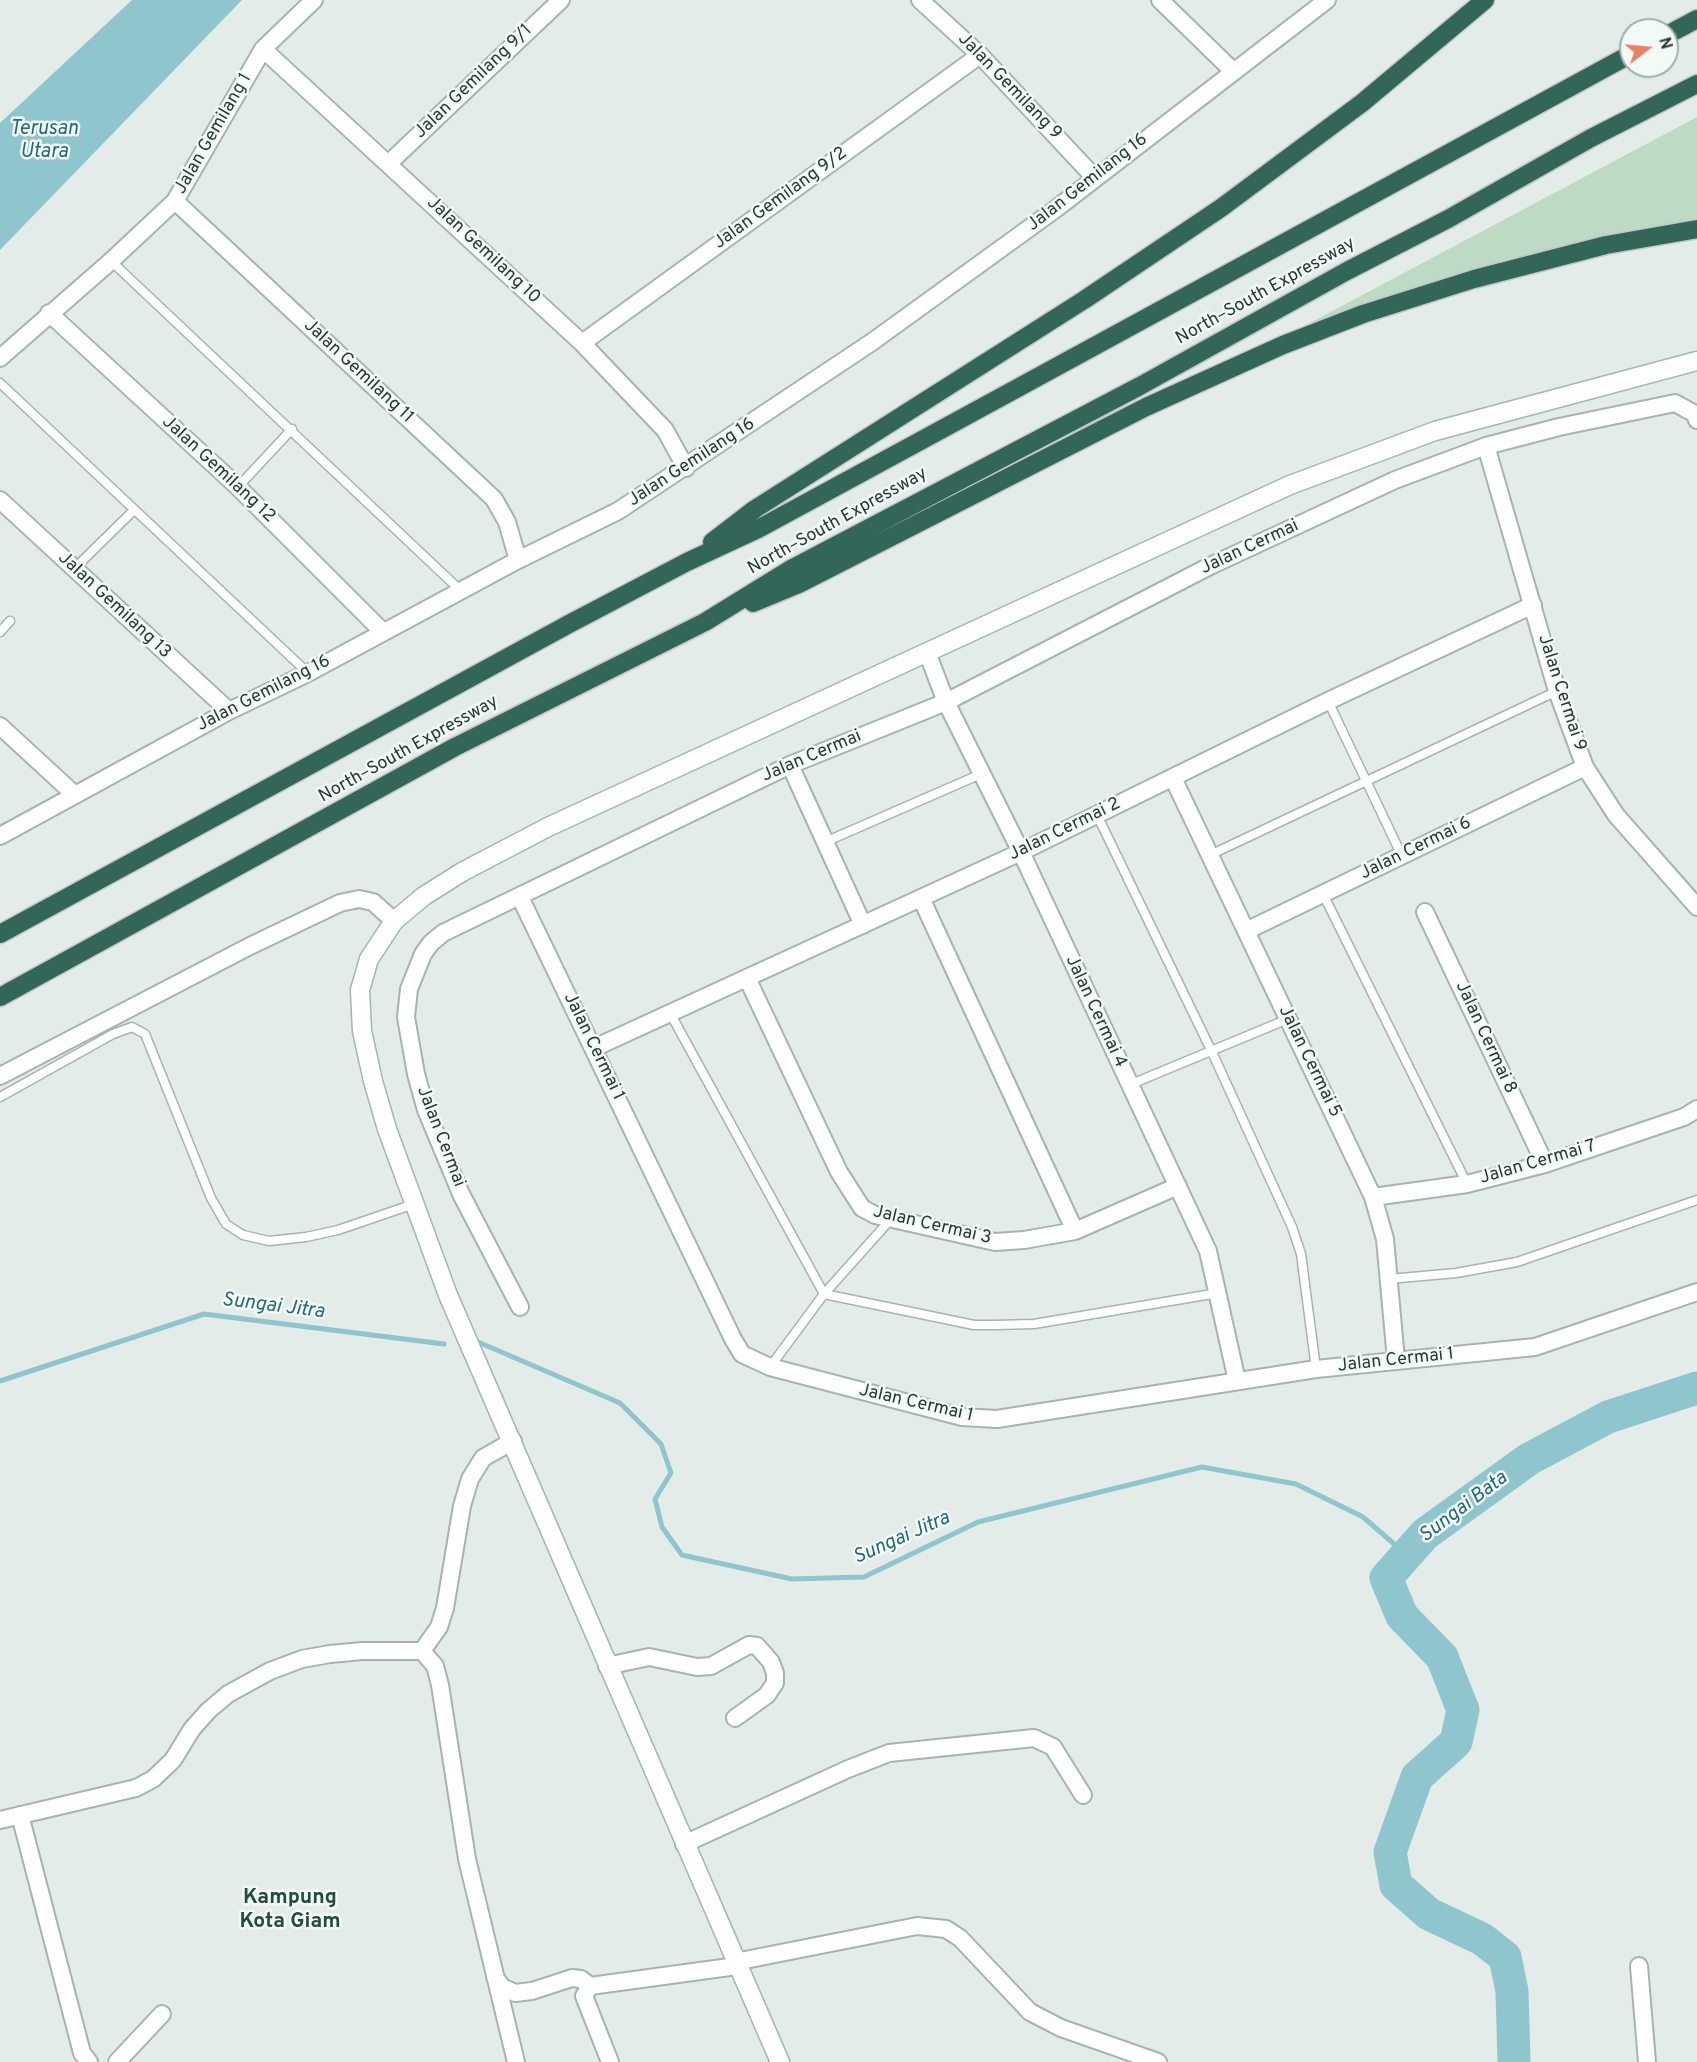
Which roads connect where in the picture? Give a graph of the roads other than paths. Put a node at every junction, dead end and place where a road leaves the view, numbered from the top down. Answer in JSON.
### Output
{"nodes":[{"id":1,"x":314,"y":0,"type":"edge"},
{"id":2,"x":561,"y":0,"type":"edge"},
{"id":3,"x":920,"y":0,"type":"edge"},
{"id":4,"x":1160,"y":0,"type":"edge"},
{"id":5,"x":1327,"y":0,"type":"edge"},
{"id":6,"x":1485,"y":0,"type":"edge"},
{"id":7,"x":1697,"y":19,"type":"edge"},
{"id":8,"x":1679,"y":29,"type":"edge"},
{"id":9,"x":263,"y":49,"type":"junction"},
{"id":10,"x":980,"y":55,"type":"junction"},
{"id":11,"x":1619,"y":61,"type":"edge"},
{"id":12,"x":1234,"y":72,"type":"junction"},
{"id":13,"x":1697,"y":84,"type":"edge"},
{"id":14,"x":388,"y":164,"type":"junction"},
{"id":15,"x":1094,"y":177,"type":"junction"},
{"id":16,"x":175,"y":201,"type":"junction"},
{"id":17,"x":1697,"y":229,"type":"edge"},
{"id":18,"x":111,"y":261,"type":"junction"},
{"id":19,"x":49,"y":313,"type":"junction"},
{"id":20,"x":582,"y":343,"type":"junction"},
{"id":21,"x":0,"y":358,"type":"edge"},
{"id":22,"x":1697,"y":361,"type":"edge"},
{"id":23,"x":0,"y":383,"type":"edge"},
{"id":24,"x":1697,"y":420,"type":"edge"},
{"id":25,"x":292,"y":429,"type":"junction"},
{"id":26,"x":1486,"y":446,"type":"junction"},
{"id":27,"x":687,"y":468,"type":"junction"},
{"id":28,"x":238,"y":487,"type":"junction"},
{"id":29,"x":0,"y":500,"type":"edge"},
{"id":30,"x":133,"y":511,"type":"junction"},
{"id":31,"x":518,"y":560,"type":"junction"},
{"id":32,"x":687,"y":562,"type":"junction"},
{"id":33,"x":74,"y":568,"type":"junction"},
{"id":34,"x":460,"y":590,"type":"junction"},
{"id":35,"x":1533,"y":605,"type":"junction"},
{"id":36,"x":10,"y":621,"type":"dead end"},
{"id":37,"x":705,"y":622,"type":"junction"},
{"id":38,"x":382,"y":631,"type":"junction"},
{"id":39,"x":0,"y":632,"type":"edge"},
{"id":40,"x":927,"y":652,"type":"junction"},
{"id":41,"x":308,"y":673,"type":"junction"},
{"id":42,"x":1557,"y":691,"type":"junction"},
{"id":43,"x":1328,"y":701,"type":"junction"},
{"id":44,"x":946,"y":702,"type":"junction"},
{"id":45,"x":229,"y":711,"type":"junction"},
{"id":46,"x":0,"y":726,"type":"edge"},
{"id":47,"x":790,"y":765,"type":"junction"},
{"id":48,"x":1585,"y":767,"type":"junction"},
{"id":49,"x":981,"y":774,"type":"junction"},
{"id":50,"x":1173,"y":778,"type":"junction"},
{"id":51,"x":1367,"y":780,"type":"junction"},
{"id":52,"x":75,"y":795,"type":"junction"},
{"id":53,"x":1097,"y":815,"type":"junction"},
{"id":54,"x":0,"y":836,"type":"edge"},
{"id":55,"x":825,"y":842,"type":"junction"},
{"id":56,"x":1021,"y":852,"type":"junction"},
{"id":57,"x":1210,"y":855,"type":"junction"},
{"id":58,"x":1402,"y":856,"type":"junction"},
{"id":59,"x":1323,"y":894,"type":"junction"},
{"id":60,"x":520,"y":897,"type":"junction"},
{"id":61,"x":921,"y":898,"type":"junction"},
{"id":62,"x":1697,"y":907,"type":"edge"},
{"id":63,"x":1425,"y":912,"type":"dead end"},
{"id":64,"x":394,"y":921,"type":"junction"},
{"id":65,"x":862,"y":925,"type":"junction"},
{"id":66,"x":1246,"y":932,"type":"junction"},
{"id":67,"x":0,"y":934,"type":"edge"},
{"id":68,"x":747,"y":978,"type":"junction"},
{"id":69,"x":0,"y":998,"type":"edge"},
{"id":70,"x":670,"y":1013,"type":"junction"},
{"id":71,"x":1288,"y":1019,"type":"junction"},
{"id":72,"x":594,"y":1048,"type":"junction"},
{"id":73,"x":1212,"y":1052,"type":"junction"},
{"id":74,"x":0,"y":1076,"type":"edge"},
{"id":75,"x":1129,"y":1085,"type":"junction"},
{"id":76,"x":0,"y":1097,"type":"edge"},
{"id":77,"x":1697,"y":1109,"type":"edge"},
{"id":78,"x":1545,"y":1164,"type":"junction"},
{"id":79,"x":1467,"y":1184,"type":"junction"},
{"id":80,"x":1178,"y":1186,"type":"junction"},
{"id":81,"x":1373,"y":1197,"type":"junction"},
{"id":82,"x":1697,"y":1200,"type":"edge"},
{"id":83,"x":414,"y":1204,"type":"junction"},
{"id":84,"x":892,"y":1219,"type":"junction"},
{"id":85,"x":1076,"y":1231,"type":"junction"},
{"id":86,"x":1389,"y":1279,"type":"junction"},
{"id":87,"x":1697,"y":1292,"type":"edge"},
{"id":88,"x":1219,"y":1293,"type":"junction"},
{"id":89,"x":824,"y":1294,"type":"junction"},
{"id":90,"x":520,"y":1307,"type":"dead end"},
{"id":91,"x":1396,"y":1360,"type":"junction"},
{"id":92,"x":771,"y":1367,"type":"junction"},
{"id":93,"x":1316,"y":1369,"type":"junction"},
{"id":94,"x":1237,"y":1381,"type":"junction"},
{"id":95,"x":513,"y":1441,"type":"junction"},
{"id":96,"x":422,"y":1651,"type":"junction"},
{"id":97,"x":607,"y":1666,"type":"junction"},
{"id":98,"x":735,"y":1718,"type":"dead end"},
{"id":99,"x":1083,"y":1795,"type":"dead end"},
{"id":100,"x":20,"y":1815,"type":"junction"},
{"id":101,"x":0,"y":1820,"type":"edge"},
{"id":102,"x":684,"y":1844,"type":"junction"},
{"id":103,"x":736,"y":1964,"type":"junction"},
{"id":104,"x":1639,"y":1966,"type":"dead end"},
{"id":105,"x":493,"y":1973,"type":"junction"},
{"id":106,"x":590,"y":1986,"type":"junction"},
{"id":107,"x":162,"y":2014,"type":"dead end"},
{"id":108,"x":89,"y":2062,"type":"edge"},
{"id":109,"x":117,"y":2062,"type":"edge"},
{"id":110,"x":516,"y":2062,"type":"edge"},
{"id":111,"x":610,"y":2062,"type":"edge"},
{"id":112,"x":780,"y":2062,"type":"edge"},
{"id":113,"x":1158,"y":2062,"type":"edge"},
{"id":114,"x":1647,"y":2062,"type":"edge"}],
"edges":[{"from":1,"to":9,"type":"street","name":"Jalan Gemilang 1"},
{"from":2,"to":14,"type":"street","name":"Jalan Gemilang 9/1"},
{"from":3,"to":10,"type":"street","name":"Jalan Gemilang 9"},
{"from":4,"to":12,"type":"street"},
{"from":5,"to":12,"type":"street","name":"Jalan Gemilang 16"},
{"from":6,"to":32,"type":"highway"},
{"from":7,"to":8,"type":"highway"},
{"from":9,"to":14,"type":"street","name":"Jalan Gemilang 10"},
{"from":9,"to":16,"type":"street","name":"Jalan Gemilang 1"},
{"from":10,"to":15,"type":"street","name":"Jalan Gemilang 9"},
{"from":10,"to":20,"type":"street","name":"Jalan Gemilang 9/2"},
{"from":11,"to":32,"type":"highway","name":"North–South Expressway"},
{"from":12,"to":15,"type":"street","name":"Jalan Gemilang 16"},
{"from":13,"to":37,"type":"highway","name":"North–South Expressway"},
{"from":14,"to":20,"type":"street","name":"Jalan Gemilang 10"},
{"from":15,"to":27,"type":"street","name":"Jalan Gemilang 16"},
{"from":16,"to":18,"type":"street","name":"Jalan Gemilang 1"},
{"from":16,"to":31,"type":"street","name":"Jalan Gemilang 11"},
{"from":17,"to":37,"type":"highway"},
{"from":18,"to":19,"type":"street","name":"Jalan Gemilang 1"},
{"from":18,"to":25,"type":"lane"},
{"from":19,"to":21,"type":"street","name":"Jalan Gemilang 1"},
{"from":19,"to":28,"type":"street","name":"Jalan Gemilang 12"},
{"from":20,"to":27,"type":"street","name":"Jalan Gemilang 10"},
{"from":22,"to":40,"type":"street"},
{"from":23,"to":30,"type":"lane"},
{"from":24,"to":26,"type":"street","name":"Jalan Cermai"},
{"from":25,"to":28,"type":"lane"},
{"from":25,"to":34,"type":"lane"},
{"from":26,"to":35,"type":"street","name":"Jalan Cermai 9"},
{"from":26,"to":44,"type":"street","name":"Jalan Cermai"},
{"from":27,"to":31,"type":"street","name":"Jalan Gemilang 16"},
{"from":28,"to":38,"type":"street","name":"Jalan Gemilang 12"},
{"from":29,"to":33,"type":"street","name":"Jalan Gemilang 13"},
{"from":30,"to":33,"type":"lane"},
{"from":30,"to":41,"type":"lane"},
{"from":31,"to":34,"type":"street","name":"Jalan Gemilang 16"},
{"from":32,"to":67,"type":"highway","name":"North–South Expressway"},
{"from":33,"to":45,"type":"street","name":"Jalan Gemilang 13"},
{"from":34,"to":38,"type":"street","name":"Jalan Gemilang 16"},
{"from":35,"to":42,"type":"street","name":"Jalan Cermai 9"},
{"from":35,"to":43,"type":"street","name":"Jalan Cermai 2"},
{"from":36,"to":39,"type":"lane"},
{"from":37,"to":69,"type":"highway","name":"North–South Expressway"},
{"from":38,"to":41,"type":"street","name":"Jalan Gemilang 16"},
{"from":40,"to":44,"type":"street","name":"Jalan Cermai 4"},
{"from":40,"to":64,"type":"street"},
{"from":41,"to":45,"type":"street","name":"Jalan Gemilang 16"},
{"from":42,"to":48,"type":"street","name":"Jalan Cermai 9"},
{"from":42,"to":51,"type":"lane"},
{"from":43,"to":50,"type":"street","name":"Jalan Cermai 2"},
{"from":43,"to":51,"type":"lane"},
{"from":44,"to":47,"type":"street","name":"Jalan Cermai"},
{"from":44,"to":49,"type":"street","name":"Jalan Cermai 4"},
{"from":45,"to":52,"type":"street","name":"Jalan Gemilang 16"},
{"from":46,"to":52,"type":"street"},
{"from":47,"to":55,"type":"street"},
{"from":47,"to":60,"type":"street","name":"Jalan Cermai"},
{"from":48,"to":58,"type":"street","name":"Jalan Cermai 6"},
{"from":48,"to":62,"type":"street","name":"Jalan Cermai 9"},
{"from":49,"to":55,"type":"lane"},
{"from":49,"to":56,"type":"street","name":"Jalan Cermai 4"},
{"from":50,"to":53,"type":"street","name":"Jalan Cermai 2"},
{"from":50,"to":57,"type":"street","name":"Jalan Cermai 5"},
{"from":51,"to":57,"type":"lane"},
{"from":51,"to":58,"type":"lane"},
{"from":52,"to":54,"type":"street","name":"Jalan Gemilang 16"},
{"from":53,"to":56,"type":"street","name":"Jalan Cermai 2"},
{"from":53,"to":73,"type":"lane"},
{"from":55,"to":65,"type":"street"},
{"from":56,"to":61,"type":"street","name":"Jalan Cermai 2"},
{"from":56,"to":75,"type":"street","name":"Jalan Cermai 4"},
{"from":57,"to":66,"type":"street","name":"Jalan Cermai 5"},
{"from":58,"to":59,"type":"street","name":"Jalan Cermai 6"},
{"from":59,"to":66,"type":"street","name":"Jalan Cermai 6"},
{"from":59,"to":79,"type":"lane"},
{"from":60,"to":72,"type":"street","name":"Jalan Cermai 1"},
{"from":60,"to":90,"type":"street","name":"Jalan Cermai"},
{"from":61,"to":65,"type":"street","name":"Jalan Cermai 2"},
{"from":61,"to":85,"type":"street"},
{"from":63,"to":78,"type":"street","name":"Jalan Cermai 8"},
{"from":64,"to":74,"type":"street"},
{"from":64,"to":83,"type":"street"},
{"from":65,"to":68,"type":"street","name":"Jalan Cermai 2"},
{"from":66,"to":71,"type":"street","name":"Jalan Cermai 5"},
{"from":68,"to":70,"type":"street","name":"Jalan Cermai 2"},
{"from":68,"to":84,"type":"street","name":"Jalan Cermai 3"},
{"from":70,"to":72,"type":"street","name":"Jalan Cermai 2"},
{"from":70,"to":89,"type":"lane"},
{"from":71,"to":73,"type":"lane"},
{"from":71,"to":81,"type":"street","name":"Jalan Cermai 5"},
{"from":72,"to":92,"type":"street","name":"Jalan Cermai 1"},
{"from":73,"to":75,"type":"lane"},
{"from":73,"to":93,"type":"lane"},
{"from":75,"to":80,"type":"street","name":"Jalan Cermai 4"},
{"from":76,"to":83,"type":"lane"},
{"from":77,"to":78,"type":"street","name":"Jalan Cermai 7"},
{"from":78,"to":79,"type":"street","name":"Jalan Cermai 7"},
{"from":79,"to":81,"type":"street","name":"Jalan Cermai 7"},
{"from":80,"to":85,"type":"street","name":"Jalan Cermai 3"},
{"from":80,"to":88,"type":"street","name":"Jalan Cermai 4"},
{"from":81,"to":86,"type":"street","name":"Jalan Cermai 5"},
{"from":82,"to":86,"type":"lane"},
{"from":83,"to":95,"type":"street"},
{"from":84,"to":85,"type":"street","name":"Jalan Cermai 3"},
{"from":84,"to":89,"type":"lane"},
{"from":86,"to":91,"type":"street","name":"Jalan Cermai 5"},
{"from":87,"to":91,"type":"street","name":"Jalan Cermai 1"},
{"from":88,"to":89,"type":"lane"},
{"from":88,"to":94,"type":"street","name":"Jalan Cermai 4"},
{"from":89,"to":92,"type":"lane"},
{"from":91,"to":93,"type":"street","name":"Jalan Cermai 1"},
{"from":92,"to":94,"type":"street","name":"Jalan Cermai 1"},
{"from":93,"to":94,"type":"street","name":"Jalan Cermai 1"},
{"from":95,"to":96,"type":"street"},
{"from":95,"to":97,"type":"street"},
{"from":96,"to":100,"type":"street"},
{"from":96,"to":105,"type":"street"},
{"from":97,"to":98,"type":"street"},
{"from":97,"to":102,"type":"street"},
{"from":99,"to":102,"type":"street"},
{"from":100,"to":101,"type":"street"},
{"from":100,"to":108,"type":"street"},
{"from":102,"to":103,"type":"street"},
{"from":103,"to":106,"type":"street"},
{"from":103,"to":112,"type":"street"},
{"from":103,"to":113,"type":"street"},
{"from":104,"to":114,"type":"street"},
{"from":105,"to":106,"type":"street"},
{"from":105,"to":110,"type":"street"},
{"from":106,"to":111,"type":"street"},
{"from":107,"to":109,"type":"street"}]}
